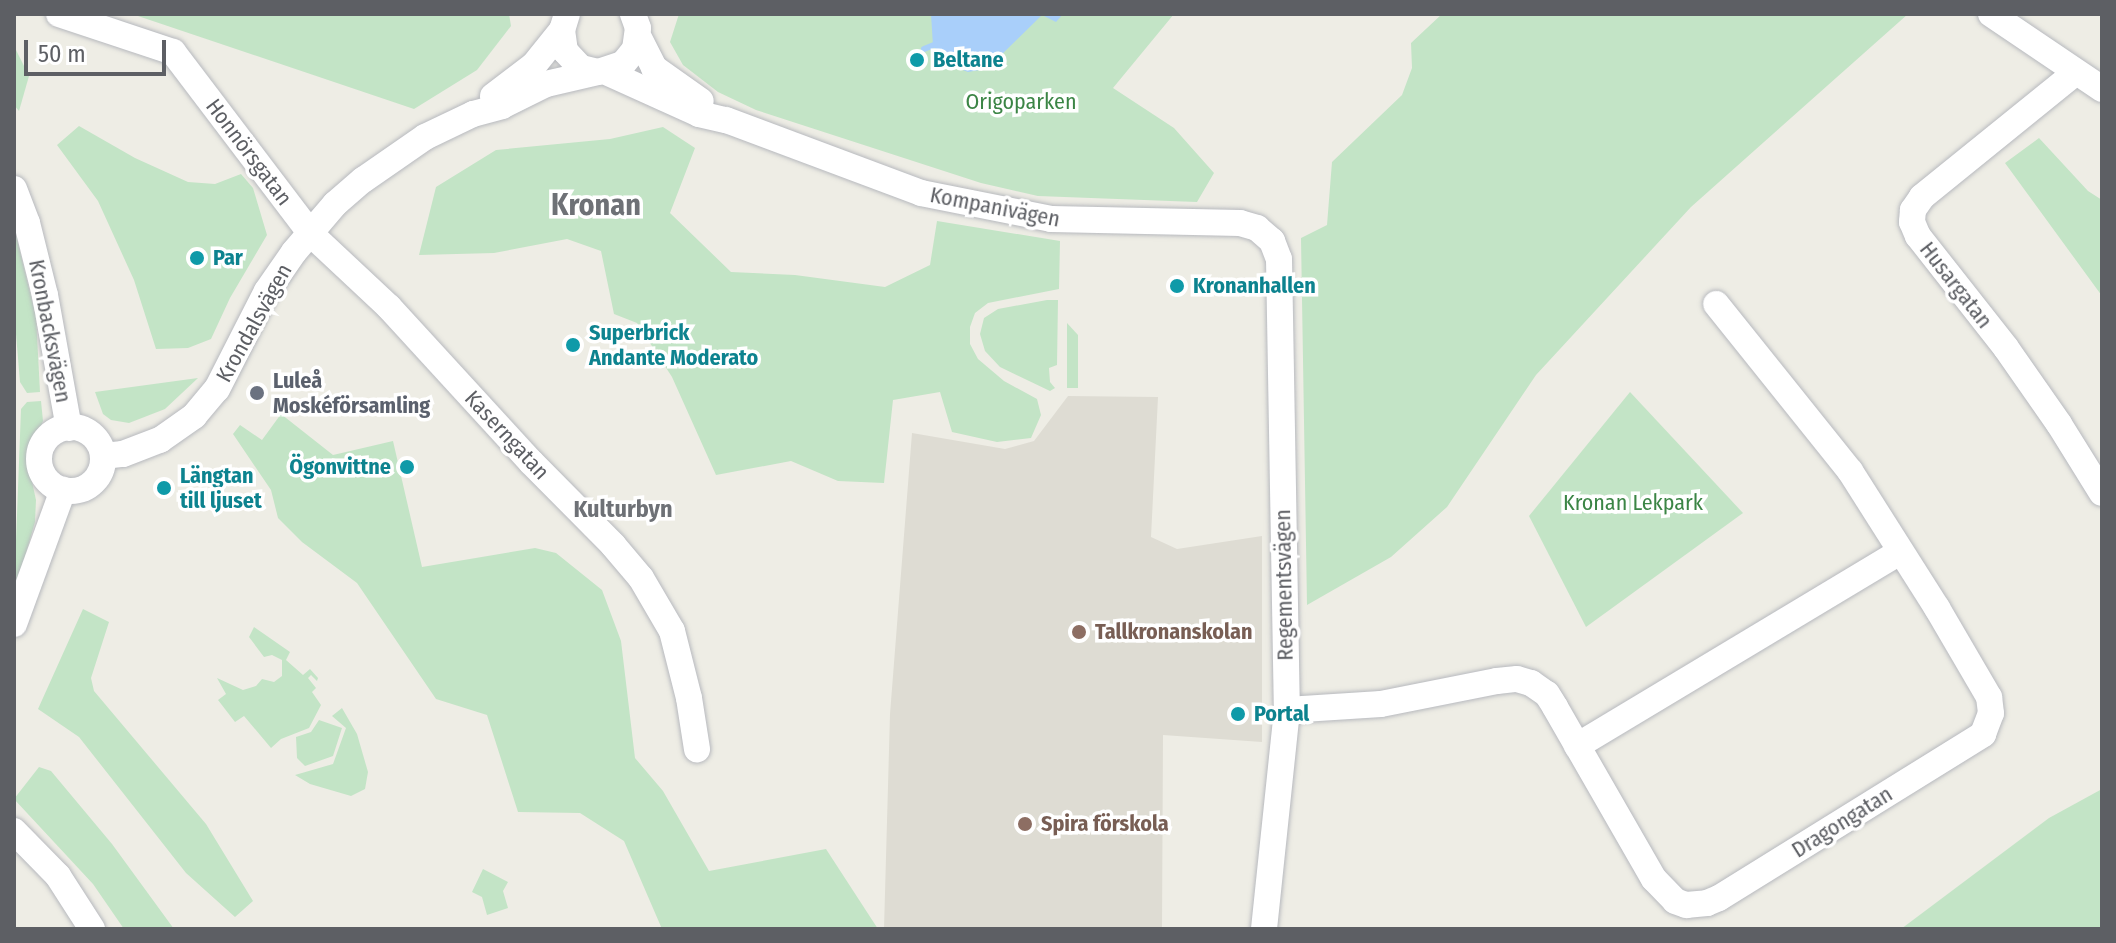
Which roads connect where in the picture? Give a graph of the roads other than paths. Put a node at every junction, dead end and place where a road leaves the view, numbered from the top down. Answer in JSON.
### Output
{"nodes":[{"id":1,"x":59,"y":14,"type":"edge"},
{"id":2,"x":1991,"y":14,"type":"edge"},
{"id":3,"x":563,"y":21,"type":"edge"},
{"id":4,"x":639,"y":23,"type":"edge"},
{"id":5,"x":602,"y":72,"type":"junction"},
{"id":6,"x":2075,"y":73,"type":"junction"},
{"id":7,"x":2102,"y":89,"type":"edge"},
{"id":8,"x":473,"y":114,"type":"junction"},
{"id":9,"x":726,"y":120,"type":"junction"},
{"id":10,"x":14,"y":189,"type":"edge"},
{"id":11,"x":310,"y":232,"type":"junction"},
{"id":12,"x":1272,"y":241,"type":"joint"},
{"id":13,"x":1716,"y":304,"type":"dead end"},
{"id":14,"x":69,"y":428,"type":"junction"},
{"id":15,"x":103,"y":456,"type":"junction"},
{"id":16,"x":63,"y":490,"type":"junction"},
{"id":17,"x":2102,"y":493,"type":"edge"},
{"id":18,"x":1900,"y":552,"type":"junction"},
{"id":19,"x":14,"y":624,"type":"edge"},
{"id":20,"x":1287,"y":710,"type":"junction"},
{"id":21,"x":1577,"y":746,"type":"junction"},
{"id":22,"x":697,"y":749,"type":"dead end"},
{"id":23,"x":14,"y":831,"type":"edge"},
{"id":24,"x":92,"y":929,"type":"edge"},
{"id":25,"x":1264,"y":929,"type":"edge"}],
"edges":[{"from":1,"to":11,"type":"street","name":"Honnörsgatan"},
{"from":2,"to":6,"type":"street"},
{"from":3,"to":5,"type":"street","name":"Kompanivägen"},
{"from":3,"to":8,"type":"street","name":"Krondalsvägen"},
{"from":4,"to":5,"type":"street"},
{"from":4,"to":9,"type":"street","name":"Kompanivägen"},
{"from":5,"to":8,"type":"street","name":"Krondalsvägen"},
{"from":5,"to":9,"type":"street","name":"Kompanivägen"},
{"from":6,"to":7,"type":"street"},
{"from":6,"to":17,"type":"street","name":"Husargatan"},
{"from":8,"to":11,"type":"street","name":"Krondalsvägen"},
{"from":9,"to":12,"type":"street","name":"Kompanivägen"},
{"from":10,"to":14,"type":"street","name":"Kronbacksvägen"},
{"from":11,"to":15,"type":"street","name":"Krondalsvägen"},
{"from":11,"to":22,"type":"street","name":"Kaserngatan"},
{"from":12,"to":20,"type":"street","name":"Regementsvägen"},
{"from":13,"to":18,"type":"street","name":"Dragongatan"},
{"from":14,"to":15,"type":"street"},
{"from":14,"to":16,"type":"street"},
{"from":15,"to":16,"type":"street"},
{"from":16,"to":19,"type":"street"},
{"from":18,"to":21,"type":"street"},
{"from":18,"to":21,"type":"street","name":"Dragongatan"},
{"from":20,"to":21,"type":"street","name":"Dragongatan"},
{"from":20,"to":25,"type":"street","name":"Regementsvägen"},
{"from":23,"to":24,"type":"street"}]}
